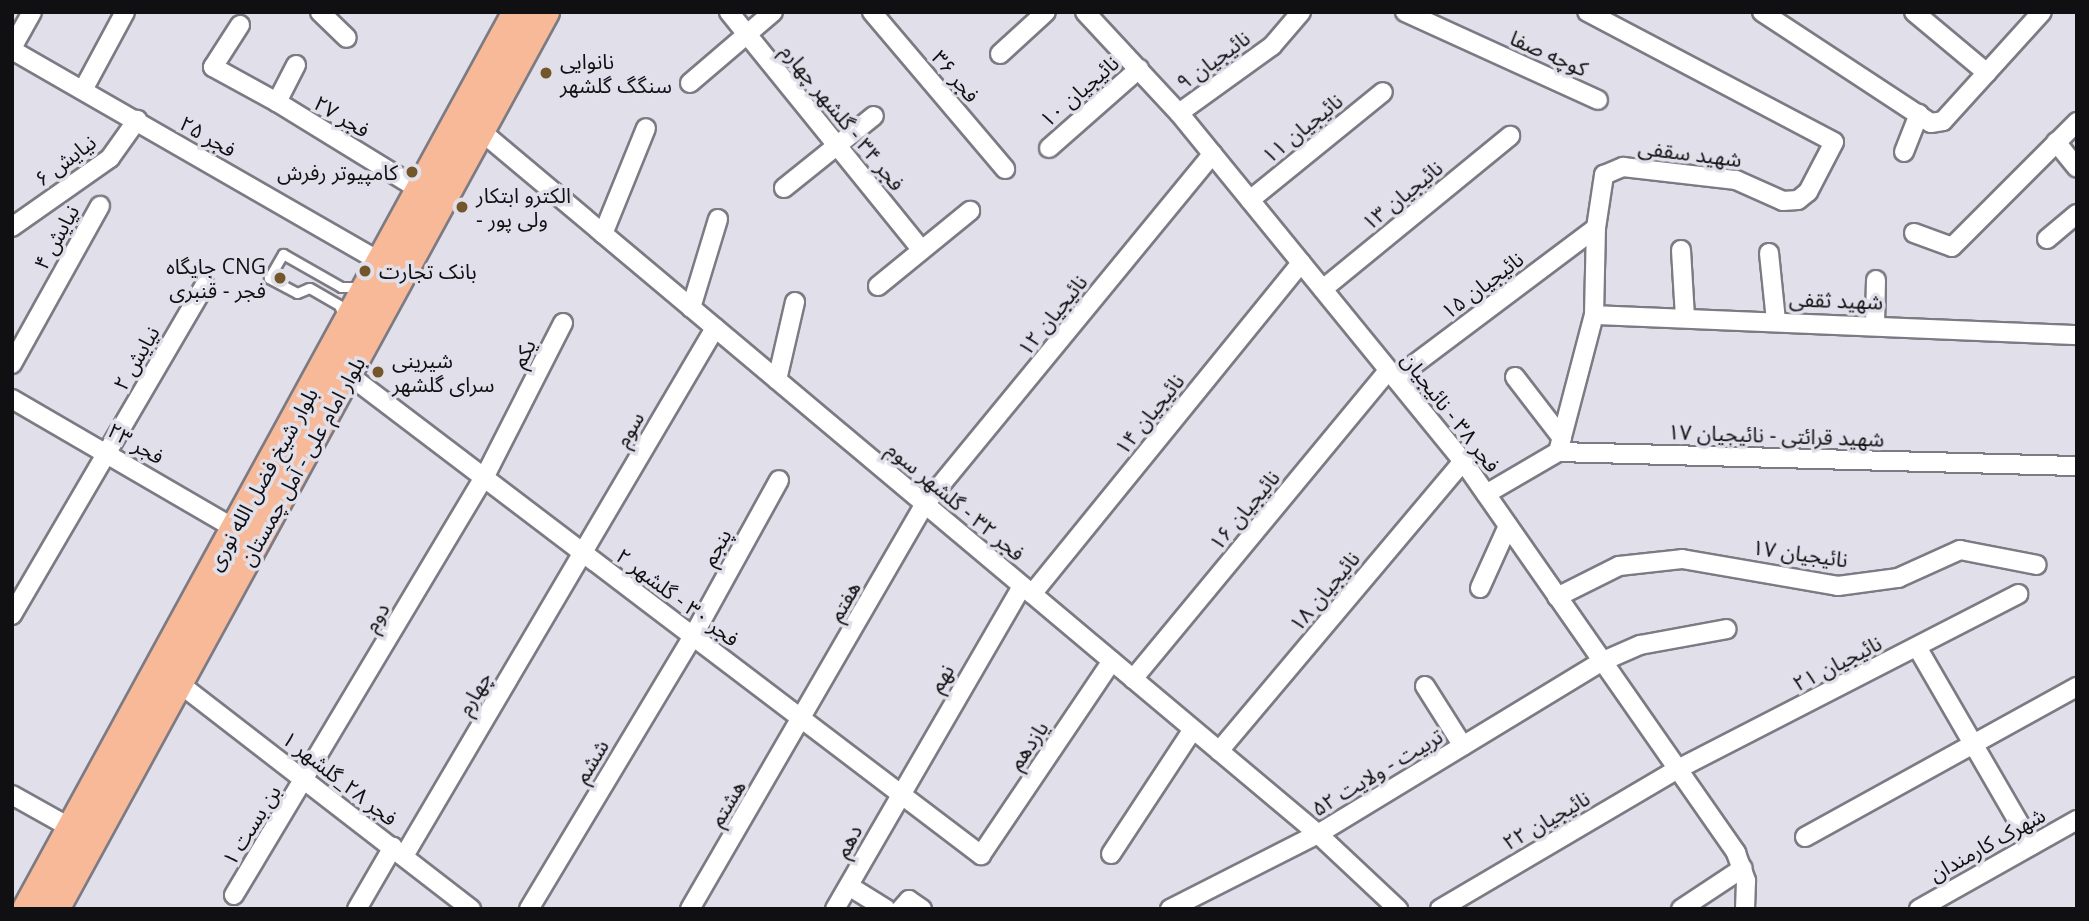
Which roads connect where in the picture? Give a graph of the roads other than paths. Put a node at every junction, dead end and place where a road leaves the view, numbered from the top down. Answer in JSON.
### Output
{"nodes":[{"id":1,"x":32,"y":12,"type":"edge"},
{"id":2,"x":125,"y":12,"type":"edge"},
{"id":3,"x":320,"y":12,"type":"edge"},
{"id":4,"x":517,"y":12,"type":"edge"},
{"id":5,"x":545,"y":12,"type":"edge"},
{"id":6,"x":729,"y":12,"type":"edge"},
{"id":7,"x":773,"y":12,"type":"edge"},
{"id":8,"x":872,"y":12,"type":"edge"},
{"id":9,"x":1046,"y":12,"type":"edge"},
{"id":10,"x":1085,"y":12,"type":"edge"},
{"id":11,"x":1301,"y":12,"type":"edge"},
{"id":12,"x":1405,"y":12,"type":"edge"},
{"id":13,"x":1587,"y":12,"type":"edge"},
{"id":14,"x":1762,"y":12,"type":"edge"},
{"id":15,"x":2042,"y":12,"type":"edge"},
{"id":16,"x":1917,"y":13,"type":"edge"},
{"id":17,"x":240,"y":25,"type":"dead end"},
{"id":18,"x":746,"y":34,"type":"junction"},
{"id":19,"x":347,"y":38,"type":"dead end"},
{"id":20,"x":12,"y":49,"type":"edge"},
{"id":21,"x":1000,"y":54,"type":"dead end"},
{"id":22,"x":296,"y":65,"type":"dead end"},
{"id":23,"x":1139,"y":69,"type":"junction"},
{"id":24,"x":1987,"y":73,"type":"junction"},
{"id":25,"x":690,"y":83,"type":"dead end"},
{"id":26,"x":83,"y":90,"type":"junction"},
{"id":27,"x":1383,"y":92,"type":"dead end"},
{"id":28,"x":1598,"y":100,"type":"dead end"},
{"id":29,"x":277,"y":102,"type":"junction"},
{"id":30,"x":1179,"y":113,"type":"junction"},
{"id":31,"x":1919,"y":114,"type":"junction"},
{"id":32,"x":874,"y":116,"type":"dead end"},
{"id":33,"x":137,"y":120,"type":"junction"},
{"id":34,"x":2077,"y":122,"type":"edge"},
{"id":35,"x":646,"y":128,"type":"dead end"},
{"id":36,"x":482,"y":132,"type":"junction"},
{"id":37,"x":1510,"y":136,"type":"dead end"},
{"id":38,"x":2056,"y":142,"type":"junction"},
{"id":39,"x":836,"y":145,"type":"junction"},
{"id":40,"x":1049,"y":148,"type":"dead end"},
{"id":41,"x":1904,"y":152,"type":"dead end"},
{"id":42,"x":1213,"y":154,"type":"junction"},
{"id":43,"x":2077,"y":168,"type":"edge"},
{"id":44,"x":1004,"y":169,"type":"dead end"},
{"id":45,"x":784,"y":188,"type":"dead end"},
{"id":46,"x":420,"y":190,"type":"junction"},
{"id":47,"x":1250,"y":200,"type":"junction"},
{"id":48,"x":100,"y":206,"type":"dead end"},
{"id":49,"x":970,"y":211,"type":"dead end"},
{"id":50,"x":2077,"y":214,"type":"edge"},
{"id":51,"x":718,"y":219,"type":"dead end"},
{"id":52,"x":12,"y":227,"type":"edge"},
{"id":53,"x":1596,"y":228,"type":"junction"},
{"id":54,"x":1914,"y":233,"type":"dead end"},
{"id":55,"x":603,"y":234,"type":"junction"},
{"id":56,"x":2047,"y":239,"type":"dead end"},
{"id":57,"x":922,"y":250,"type":"junction"},
{"id":58,"x":1681,"y":250,"type":"dead end"},
{"id":59,"x":1769,"y":253,"type":"dead end"},
{"id":60,"x":1301,"y":262,"type":"junction"},
{"id":61,"x":374,"y":274,"type":"junction"},
{"id":62,"x":1876,"y":280,"type":"dead end"},
{"id":63,"x":205,"y":285,"type":"dead end"},
{"id":64,"x":878,"y":286,"type":"dead end"},
{"id":65,"x":1323,"y":289,"type":"junction"},
{"id":66,"x":794,"y":302,"type":"dead end"},
{"id":67,"x":691,"y":308,"type":"junction"},
{"id":68,"x":1594,"y":315,"type":"junction"},
{"id":69,"x":1685,"y":318,"type":"junction"},
{"id":70,"x":1776,"y":321,"type":"junction"},
{"id":71,"x":563,"y":323,"type":"dead end"},
{"id":72,"x":347,"y":324,"type":"junction"},
{"id":73,"x":1875,"y":324,"type":"junction"},
{"id":74,"x":715,"y":328,"type":"junction"},
{"id":75,"x":2077,"y":335,"type":"edge"},
{"id":76,"x":12,"y":364,"type":"edge"},
{"id":77,"x":1393,"y":374,"type":"junction"},
{"id":78,"x":349,"y":375,"type":"junction"},
{"id":79,"x":1515,"y":377,"type":"dead end"},
{"id":80,"x":777,"y":380,"type":"junction"},
{"id":81,"x":12,"y":399,"type":"edge"},
{"id":82,"x":1560,"y":445,"type":"junction"},
{"id":83,"x":108,"y":453,"type":"junction"},
{"id":84,"x":1463,"y":461,"type":"junction"},
{"id":85,"x":2077,"y":466,"type":"edge"},
{"id":86,"x":484,"y":478,"type":"junction"},
{"id":87,"x":779,"y":480,"type":"dead end"},
{"id":88,"x":1486,"y":494,"type":"junction"},
{"id":89,"x":925,"y":505,"type":"junction"},
{"id":90,"x":1508,"y":526,"type":"junction"},
{"id":91,"x":235,"y":528,"type":"junction"},
{"id":92,"x":583,"y":553,"type":"junction"},
{"id":93,"x":2037,"y":565,"type":"dead end"},
{"id":94,"x":1480,"y":588,"type":"dead end"},
{"id":95,"x":1027,"y":590,"type":"junction"},
{"id":96,"x":2018,"y":594,"type":"dead end"},
{"id":97,"x":1557,"y":597,"type":"junction"},
{"id":98,"x":12,"y":615,"type":"edge"},
{"id":99,"x":1727,"y":629,"type":"dead end"},
{"id":100,"x":693,"y":636,"type":"junction"},
{"id":101,"x":1917,"y":647,"type":"junction"},
{"id":102,"x":1112,"y":662,"type":"junction"},
{"id":103,"x":1601,"y":662,"type":"junction"},
{"id":104,"x":1133,"y":679,"type":"junction"},
{"id":105,"x":180,"y":684,"type":"junction"},
{"id":106,"x":1426,"y":686,"type":"dead end"},
{"id":107,"x":2077,"y":687,"type":"edge"},
{"id":108,"x":803,"y":720,"type":"junction"},
{"id":109,"x":141,"y":728,"type":"junction"},
{"id":110,"x":1193,"y":729,"type":"junction"},
{"id":111,"x":1973,"y":745,"type":"junction"},
{"id":112,"x":1463,"y":746,"type":"junction"},
{"id":113,"x":1219,"y":751,"type":"junction"},
{"id":114,"x":1676,"y":770,"type":"junction"},
{"id":115,"x":114,"y":778,"type":"junction"},
{"id":116,"x":306,"y":779,"type":"junction"},
{"id":117,"x":899,"y":793,"type":"junction"},
{"id":118,"x":12,"y":795,"type":"edge"},
{"id":119,"x":2077,"y":820,"type":"edge"},
{"id":120,"x":71,"y":828,"type":"junction"},
{"id":121,"x":1318,"y":834,"type":"junction"},
{"id":122,"x":1805,"y":837,"type":"dead end"},
{"id":123,"x":2032,"y":845,"type":"junction"},
{"id":124,"x":398,"y":851,"type":"junction"},
{"id":125,"x":1111,"y":854,"type":"dead end"},
{"id":126,"x":981,"y":855,"type":"joint"},
{"id":127,"x":1743,"y":868,"type":"junction"},
{"id":128,"x":849,"y":886,"type":"junction"},
{"id":129,"x":234,"y":895,"type":"dead end"},
{"id":130,"x":27,"y":909,"type":"edge"},
{"id":131,"x":55,"y":909,"type":"edge"},
{"id":132,"x":357,"y":909,"type":"edge"},
{"id":133,"x":471,"y":909,"type":"edge"},
{"id":134,"x":529,"y":909,"type":"edge"},
{"id":135,"x":690,"y":909,"type":"edge"},
{"id":136,"x":835,"y":909,"type":"edge"},
{"id":137,"x":886,"y":909,"type":"edge"},
{"id":138,"x":901,"y":909,"type":"edge"},
{"id":139,"x":922,"y":909,"type":"edge"},
{"id":140,"x":1170,"y":909,"type":"edge"},
{"id":141,"x":1398,"y":909,"type":"edge"},
{"id":142,"x":1440,"y":909,"type":"edge"},
{"id":143,"x":1681,"y":909,"type":"edge"},
{"id":144,"x":1745,"y":909,"type":"edge"},
{"id":145,"x":1919,"y":909,"type":"edge"}],
"edges":[{"from":1,"to":20,"type":"street"},
{"from":2,"to":26,"type":"street"},
{"from":3,"to":19,"type":"street"},
{"from":4,"to":46,"type":"main road","name":"بلوار شیخ فضل الله نوری"},
{"from":5,"to":36,"type":"main road","name":"بلوار امام علی - آمل چمستان"},
{"from":6,"to":18,"type":"street","name":"فجر ۳۴ - گلشهر چهارم"},
{"from":7,"to":18,"type":"street"},
{"from":8,"to":44,"type":"street","name":"فجر ۳۶"},
{"from":9,"to":21,"type":"street"},
{"from":10,"to":23,"type":"street","name":"فجر ۳۸ - نائیجیان"},
{"from":11,"to":30,"type":"street","name":"نائیجیان ۹"},
{"from":12,"to":28,"type":"street","name":"کوچه صفا"},
{"from":13,"to":53,"type":"street","name":"شهید سقفی"},
{"from":14,"to":31,"type":"street"},
{"from":15,"to":24,"type":"street"},
{"from":16,"to":24,"type":"street"},
{"from":17,"to":29,"type":"street","name":"فجر ۲۷"},
{"from":18,"to":25,"type":"street"},
{"from":18,"to":39,"type":"street","name":"فجر ۳۴ - گلشهر چهارم"},
{"from":20,"to":26,"type":"street","name":"فجر ۲۵"},
{"from":22,"to":29,"type":"street"},
{"from":23,"to":30,"type":"street","name":"فجر ۳۸ - نائیجیان"},
{"from":23,"to":40,"type":"street","name":"نائیجیان ۱۰"},
{"from":24,"to":31,"type":"street"},
{"from":26,"to":33,"type":"street","name":"فجر ۲۵"},
{"from":27,"to":47,"type":"street","name":"نائیجیان ۱۱"},
{"from":29,"to":46,"type":"street","name":"فجر ۲۷"},
{"from":30,"to":42,"type":"street","name":"فجر ۳۸ - نائیجیان"},
{"from":31,"to":41,"type":"street"},
{"from":32,"to":39,"type":"street"},
{"from":33,"to":52,"type":"street","name":"نیایش ۶"},
{"from":33,"to":61,"type":"street","name":"فجر ۲۵"},
{"from":34,"to":38,"type":"street"},
{"from":35,"to":55,"type":"street"},
{"from":36,"to":55,"type":"street","name":"فجر ۳۲ - گلشهر سوم"},
{"from":36,"to":78,"type":"main road","name":"بلوار امام علی - آمل چمستان"},
{"from":37,"to":65,"type":"street","name":"نائیجیان ۱۳"},
{"from":38,"to":43,"type":"street"},
{"from":38,"to":54,"type":"street"},
{"from":39,"to":45,"type":"street"},
{"from":39,"to":57,"type":"street","name":"فجر ۳۴ - گلشهر چهارم"},
{"from":42,"to":47,"type":"street","name":"فجر ۳۸ - نائیجیان"},
{"from":42,"to":89,"type":"street","name":"نائیجیان ۱۲"},
{"from":46,"to":61,"type":"main road","name":"بلوار شیخ فضل الله نوری"},
{"from":47,"to":60,"type":"street","name":"فجر ۳۸ - نائیجیان"},
{"from":48,"to":76,"type":"street","name":"نیایش ۴"},
{"from":49,"to":57,"type":"street"},
{"from":50,"to":56,"type":"street"},
{"from":51,"to":67,"type":"street"},
{"from":53,"to":68,"type":"street","name":"شهید سقفی"},
{"from":53,"to":77,"type":"street","name":"نائیجیان ۱۵"},
{"from":55,"to":67,"type":"street","name":"فجر ۳۲ - گلشهر سوم"},
{"from":57,"to":64,"type":"street"},
{"from":58,"to":69,"type":"street"},
{"from":59,"to":70,"type":"street"},
{"from":60,"to":65,"type":"street","name":"فجر ۳۸ - نائیجیان"},
{"from":60,"to":95,"type":"street","name":"نائیجیان ۱۴"},
{"from":61,"to":72,"type":"main road","name":"بلوار شیخ فضل الله نوری"},
{"from":61,"to":72,"type":"lane"},
{"from":62,"to":73,"type":"street"},
{"from":63,"to":83,"type":"street","name":"نیایش ۲"},
{"from":65,"to":77,"type":"street","name":"فجر ۳۸ - نائیجیان"},
{"from":66,"to":80,"type":"street"},
{"from":67,"to":74,"type":"street","name":"فجر ۳۲ - گلشهر سوم"},
{"from":68,"to":69,"type":"street","name":"شهید ثقفی"},
{"from":68,"to":82,"type":"street","name":"شهید سقفی"},
{"from":69,"to":70,"type":"street","name":"شهید ثقفی"},
{"from":70,"to":73,"type":"street","name":"شهید ثقفی"},
{"from":71,"to":86,"type":"street","name":"یکم"},
{"from":72,"to":91,"type":"main road","name":"بلوار شیخ فضل الله نوری"},
{"from":73,"to":75,"type":"street","name":"شهید ثقفی"},
{"from":74,"to":80,"type":"street","name":"فجر ۳۲ - گلشهر سوم"},
{"from":74,"to":92,"type":"street","name":"سوم"},
{"from":77,"to":84,"type":"street","name":"فجر ۳۸ - نائیجیان"},
{"from":77,"to":104,"type":"street","name":"نائیجیان ۱۶"},
{"from":78,"to":86,"type":"street","name":"فجر ۳۰ - گلشهر ۲"},
{"from":78,"to":105,"type":"main road","name":"بلوار امام علی - آمل چمستان"},
{"from":79,"to":82,"type":"street"},
{"from":80,"to":89,"type":"street","name":"فجر ۳۲ - گلشهر سوم"},
{"from":81,"to":83,"type":"street","name":"فجر ۲۳"},
{"from":82,"to":85,"type":"street","name":"شهید قرائتی - نائیجیان ۱۷"},
{"from":82,"to":88,"type":"street"},
{"from":83,"to":91,"type":"street","name":"فجر ۲۳"},
{"from":83,"to":98,"type":"street","name":"نیایش ۲"},
{"from":84,"to":88,"type":"street","name":"فجر ۳۸ - نائیجیان"},
{"from":84,"to":113,"type":"street","name":"نائیجیان ۱۸"},
{"from":86,"to":92,"type":"street","name":"فجر ۳۰ - گلشهر ۲"},
{"from":86,"to":116,"type":"street","name":"دوم"},
{"from":87,"to":100,"type":"street","name":"پنجم"},
{"from":88,"to":90,"type":"street","name":"فجر ۳۸ - نائیجیان"},
{"from":89,"to":95,"type":"street","name":"فجر ۳۲ - گلشهر سوم"},
{"from":89,"to":108,"type":"street","name":"هفتم"},
{"from":90,"to":94,"type":"street"},
{"from":90,"to":97,"type":"street","name":"فجر ۳۸ - نائیجیان"},
{"from":91,"to":109,"type":"main road","name":"بلوار شیخ فضل الله نوری"},
{"from":92,"to":100,"type":"street","name":"فجر ۳۰ - گلشهر ۲"},
{"from":92,"to":124,"type":"street","name":"چهارم"},
{"from":93,"to":97,"type":"street","name":"نائیجیان ۱۷"},
{"from":95,"to":102,"type":"street","name":"فجر ۳۲ - گلشهر سوم"},
{"from":95,"to":117,"type":"street","name":"نهم"},
{"from":96,"to":101,"type":"street","name":"نائیجیان ۲۱"},
{"from":97,"to":103,"type":"street","name":"فجر ۳۸ - نائیجیان"},
{"from":99,"to":103,"type":"street","name":"تربیت - ولایت ۵۲"},
{"from":100,"to":108,"type":"street","name":"فجر ۳۰ - گلشهر ۲"},
{"from":100,"to":134,"type":"street","name":"ششم"},
{"from":101,"to":111,"type":"street"},
{"from":101,"to":114,"type":"street","name":"نائیجیان ۲۱"},
{"from":102,"to":104,"type":"street","name":"فجر ۳۲ - گلشهر سوم"},
{"from":102,"to":126,"type":"street","name":"یازدهم"},
{"from":103,"to":112,"type":"street","name":"تربیت - ولایت ۵۲"},
{"from":103,"to":114,"type":"street","name":"فجر ۳۸ - نائیجیان"},
{"from":104,"to":110,"type":"street","name":"فجر ۳۲ - گلشهر سوم"},
{"from":105,"to":109,"type":"main road","name":"بلوار امام علی - آمل چمستان"},
{"from":105,"to":116,"type":"street","name":"فجر ۲۸_گلشهر ۱"},
{"from":106,"to":112,"type":"street"},
{"from":107,"to":111,"type":"street"},
{"from":108,"to":117,"type":"street","name":"فجر ۳۰ - گلشهر ۲"},
{"from":108,"to":135,"type":"street","name":"هشتم"},
{"from":109,"to":115,"type":"main road","name":"بلوار امام علی - آمل چمستان"},
{"from":110,"to":113,"type":"street","name":"فجر ۳۲ - گلشهر سوم"},
{"from":110,"to":125,"type":"street"},
{"from":111,"to":122,"type":"street"},
{"from":111,"to":123,"type":"street"},
{"from":112,"to":121,"type":"street","name":"تربیت - ولایت ۵۲"},
{"from":113,"to":121,"type":"street","name":"فجر ۳۲ - گلشهر سوم"},
{"from":114,"to":127,"type":"street","name":"فجر ۳۸ - نائیجیان"},
{"from":114,"to":142,"type":"street","name":"نائیجیان ۲۲"},
{"from":115,"to":120,"type":"main road"},
{"from":115,"to":131,"type":"main road","name":"بلوار امام علی - آمل چمستان"},
{"from":116,"to":124,"type":"street","name":"فجر ۲۸_گلشهر ۱"},
{"from":116,"to":129,"type":"street","name":"بن بست ۱"},
{"from":117,"to":126,"type":"street","name":"فجر ۳۰ - گلشهر ۲"},
{"from":117,"to":128,"type":"street","name":"دهم"},
{"from":118,"to":120,"type":"street"},
{"from":119,"to":123,"type":"street","name":"شهرک کارمندان"},
{"from":120,"to":130,"type":"main road"},
{"from":121,"to":140,"type":"street","name":"تربیت - ولایت ۵۲"},
{"from":121,"to":141,"type":"street","name":"فجر ۳۲ - گلشهر سوم"},
{"from":123,"to":145,"type":"street","name":"شهرک کارمندان"},
{"from":124,"to":132,"type":"street","name":"چهارم"},
{"from":124,"to":133,"type":"street","name":"فجر ۲۸_گلشهر ۱"},
{"from":127,"to":143,"type":"street"},
{"from":127,"to":144,"type":"street"},
{"from":128,"to":136,"type":"street","name":"دهم"},
{"from":128,"to":137,"type":"street"},
{"from":138,"to":139,"type":"street"}]}
